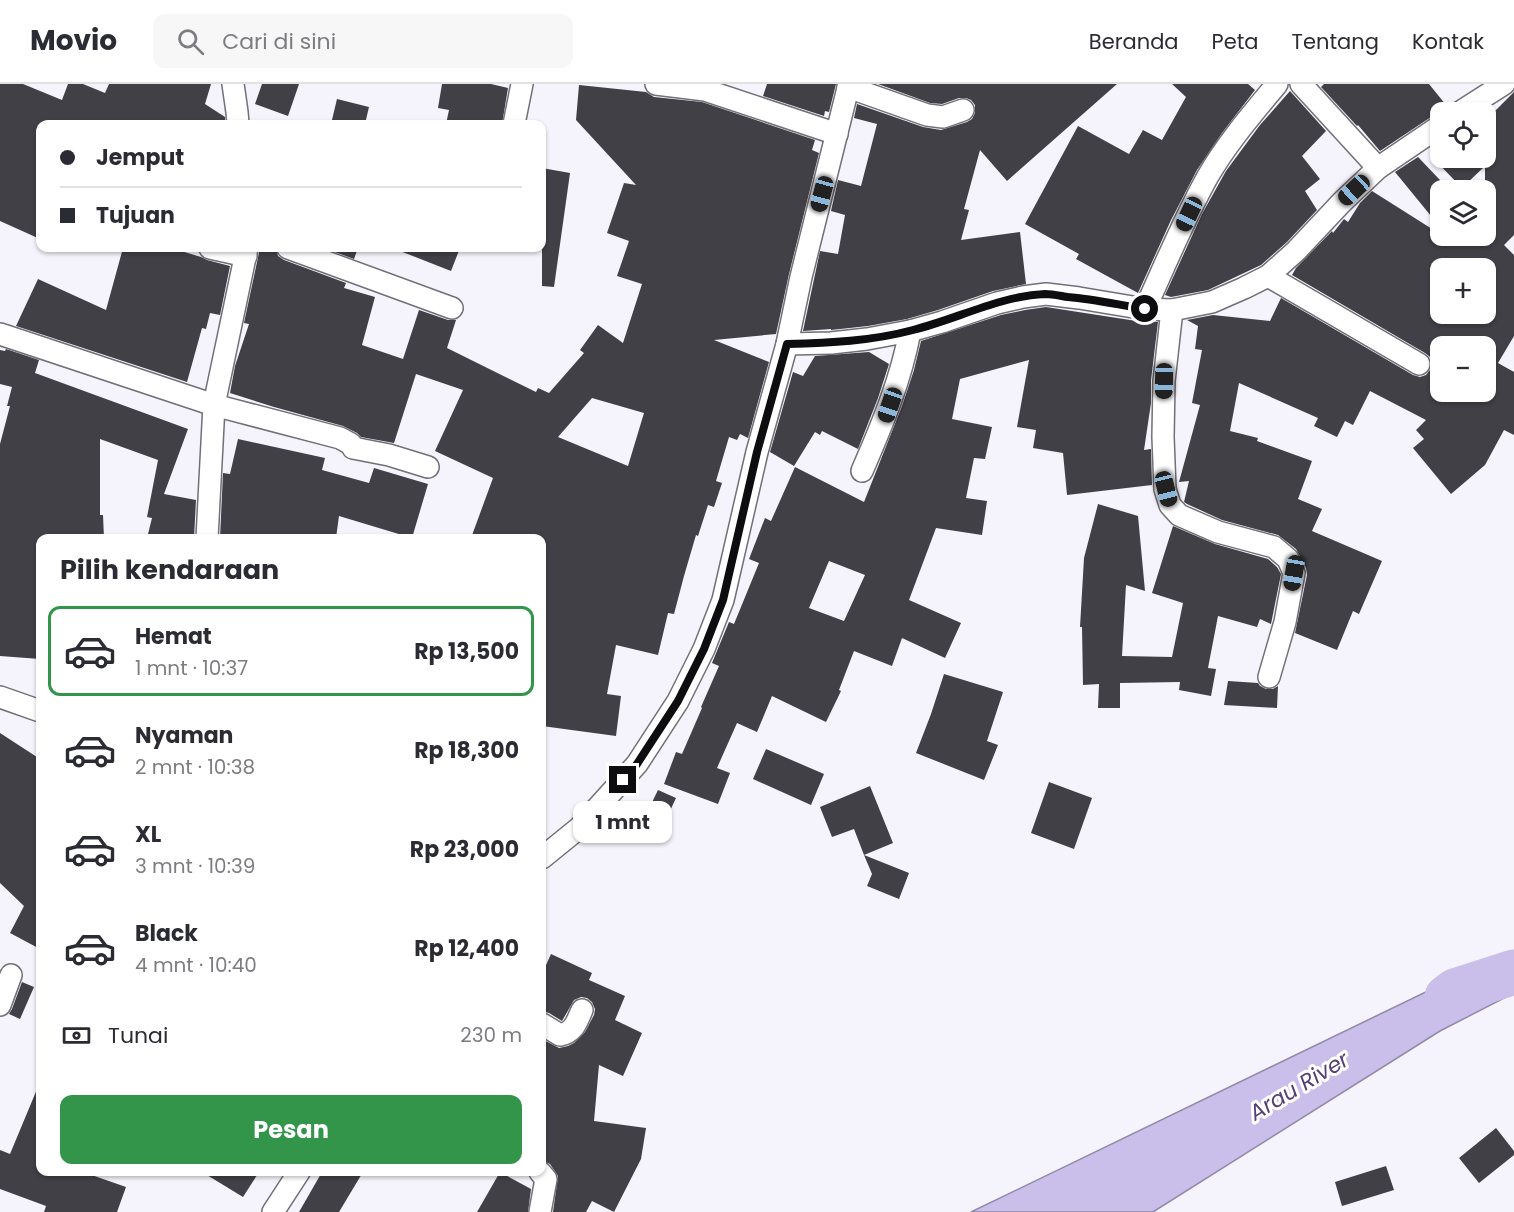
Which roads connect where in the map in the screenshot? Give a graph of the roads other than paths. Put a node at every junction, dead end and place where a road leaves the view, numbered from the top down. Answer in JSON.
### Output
{"nodes":[{"id":1,"x":233,"y":84,"type":"edge"},
{"id":2,"x":522,"y":84,"type":"edge"},
{"id":3,"x":656,"y":84,"type":"edge"},
{"id":4,"x":1277,"y":84,"type":"edge"},
{"id":5,"x":1301,"y":84,"type":"edge"},
{"id":6,"x":1504,"y":84,"type":"edge"},
{"id":7,"x":849,"y":85,"type":"edge"},
{"id":8,"x":1476,"y":102,"type":"edge"},
{"id":9,"x":963,"y":110,"type":"dead end"},
{"id":10,"x":238,"y":120,"type":"edge"},
{"id":11,"x":515,"y":120,"type":"edge"},
{"id":12,"x":1430,"y":133,"type":"edge"},
{"id":13,"x":837,"y":134,"type":"junction"},
{"id":14,"x":1378,"y":168,"type":"junction"},
{"id":15,"x":247,"y":252,"type":"edge"},
{"id":16,"x":299,"y":252,"type":"edge"},
{"id":17,"x":1268,"y":276,"type":"junction"},
{"id":18,"x":452,"y":308,"type":"dead end"},
{"id":19,"x":1145,"y":309,"type":"junction"},
{"id":20,"x":1172,"y":310,"type":"junction"},
{"id":21,"x":910,"y":331,"type":"junction"},
{"id":22,"x":0,"y":334,"type":"edge"},
{"id":23,"x":787,"y":344,"type":"junction"},
{"id":24,"x":1419,"y":364,"type":"dead end"},
{"id":25,"x":214,"y":405,"type":"junction"},
{"id":26,"x":428,"y":467,"type":"dead end"},
{"id":27,"x":862,"y":471,"type":"dead end"},
{"id":28,"x":207,"y":534,"type":"edge"},
{"id":29,"x":1269,"y":677,"type":"dead end"},
{"id":30,"x":0,"y":697,"type":"edge"},
{"id":31,"x":36,"y":710,"type":"edge"},
{"id":32,"x":546,"y":855,"type":"edge"},
{"id":33,"x":11,"y":975,"type":"dead end"},
{"id":34,"x":0,"y":1005,"type":"edge"},
{"id":35,"x":582,"y":1010,"type":"dead end"},
{"id":36,"x":546,"y":1026,"type":"edge"},
{"id":37,"x":296,"y":1176,"type":"edge"},
{"id":38,"x":543,"y":1176,"type":"edge"},
{"id":39,"x":273,"y":1212,"type":"edge"},
{"id":40,"x":540,"y":1212,"type":"edge"}],
"edges":[{"from":1,"to":10,"type":"street"},
{"from":2,"to":11,"type":"street"},
{"from":3,"to":13,"type":"street"},
{"from":4,"to":19,"type":"street"},
{"from":5,"to":14,"type":"street"},
{"from":6,"to":8,"type":"street"},
{"from":7,"to":9,"type":"street"},
{"from":7,"to":13,"type":"street"},
{"from":12,"to":14,"type":"street"},
{"from":13,"to":23,"type":"street"},
{"from":14,"to":17,"type":"street"},
{"from":15,"to":25,"type":"street"},
{"from":16,"to":18,"type":"street"},
{"from":17,"to":20,"type":"street"},
{"from":17,"to":24,"type":"street"},
{"from":19,"to":20,"type":"street"},
{"from":19,"to":21,"type":"street"},
{"from":20,"to":29,"type":"street"},
{"from":21,"to":23,"type":"street"},
{"from":21,"to":27,"type":"street"},
{"from":22,"to":25,"type":"street"},
{"from":23,"to":32,"type":"street"},
{"from":25,"to":26,"type":"street"},
{"from":25,"to":28,"type":"street"},
{"from":30,"to":31,"type":"street"},
{"from":33,"to":34,"type":"street"},
{"from":35,"to":36,"type":"street"},
{"from":37,"to":39,"type":"street"},
{"from":38,"to":40,"type":"street"}]}
